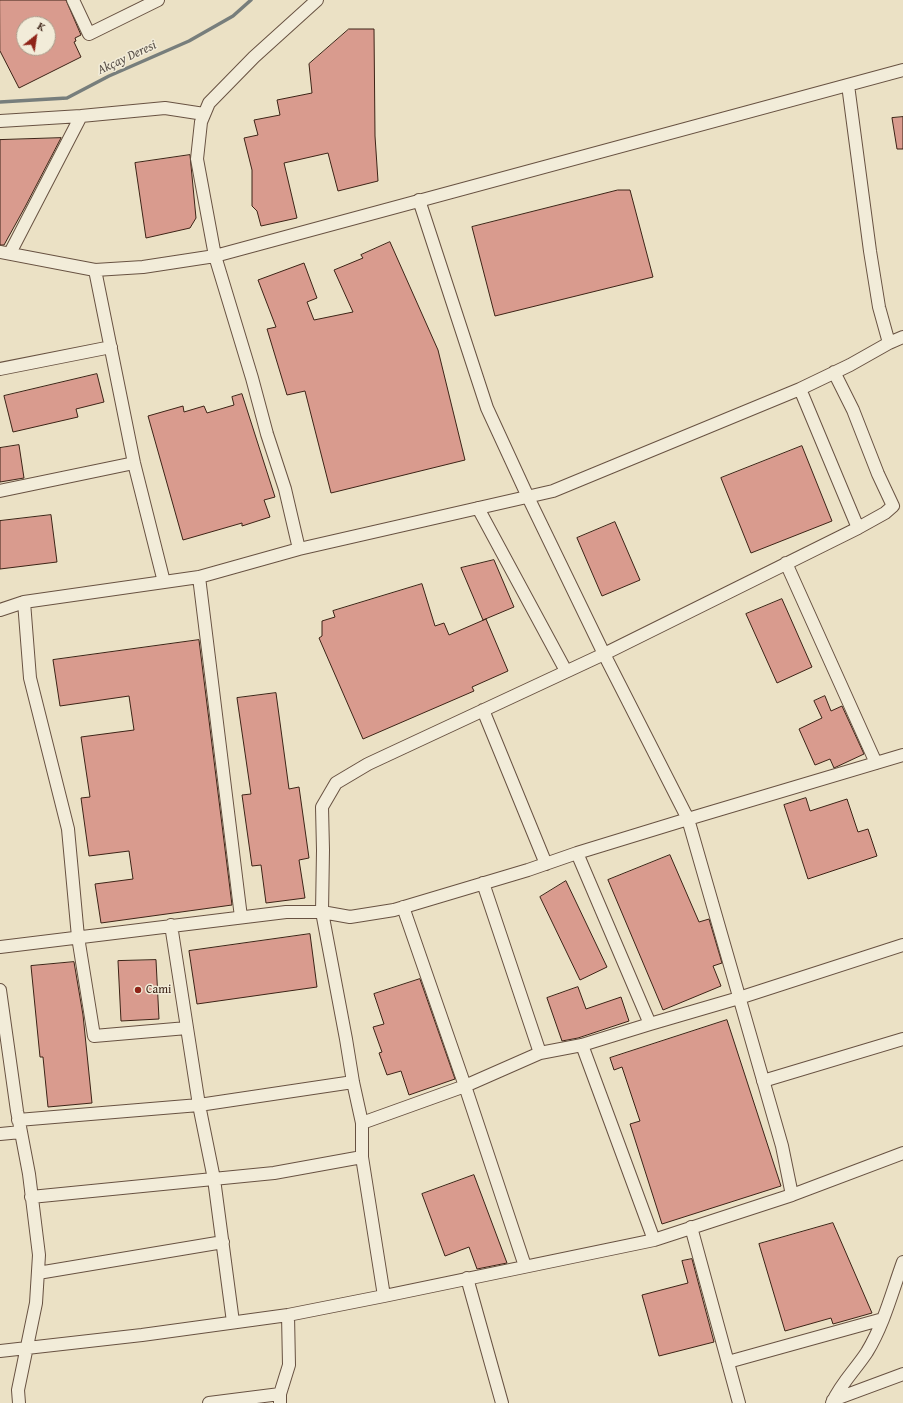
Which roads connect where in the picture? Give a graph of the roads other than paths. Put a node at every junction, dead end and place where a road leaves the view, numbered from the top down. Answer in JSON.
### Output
{"nodes":[{"id":1,"x":73,"y":0,"type":"edge"},
{"id":2,"x":158,"y":0,"type":"edge"},
{"id":3,"x":317,"y":0,"type":"edge"},
{"id":4,"x":903,"y":70,"type":"edge"},
{"id":5,"x":848,"y":85,"type":"junction"},
{"id":6,"x":204,"y":114,"type":"junction"},
{"id":7,"x":81,"y":116,"type":"junction"},
{"id":8,"x":0,"y":121,"type":"edge"},
{"id":9,"x":419,"y":200,"type":"junction"},
{"id":10,"x":5,"y":252,"type":"edge"},
{"id":11,"x":215,"y":256,"type":"junction"},
{"id":12,"x":95,"y":270,"type":"junction"},
{"id":13,"x":903,"y":337,"type":"edge"},
{"id":14,"x":889,"y":342,"type":"junction"},
{"id":15,"x":111,"y":347,"type":"junction"},
{"id":16,"x":0,"y":369,"type":"edge"},
{"id":17,"x":834,"y":372,"type":"junction"},
{"id":18,"x":800,"y":389,"type":"junction"},
{"id":19,"x":134,"y":463,"type":"junction"},
{"id":20,"x":0,"y":491,"type":"edge"},
{"id":21,"x":528,"y":497,"type":"junction"},
{"id":22,"x":478,"y":508,"type":"junction"},
{"id":23,"x":858,"y":528,"type":"junction"},
{"id":24,"x":299,"y":549,"type":"junction"},
{"id":25,"x":786,"y":563,"type":"junction"},
{"id":26,"x":199,"y":577,"type":"junction"},
{"id":27,"x":164,"y":582,"type":"junction"},
{"id":28,"x":24,"y":602,"type":"junction"},
{"id":29,"x":0,"y":610,"type":"edge"},
{"id":30,"x":604,"y":654,"type":"junction"},
{"id":31,"x":566,"y":672,"type":"junction"},
{"id":32,"x":483,"y":710,"type":"junction"},
{"id":33,"x":903,"y":755,"type":"edge"},
{"id":34,"x":876,"y":763,"type":"junction"},
{"id":35,"x":688,"y":819,"type":"junction"},
{"id":36,"x":577,"y":853,"type":"junction"},
{"id":37,"x":546,"y":864,"type":"junction"},
{"id":38,"x":483,"y":883,"type":"junction"},
{"id":39,"x":402,"y":907,"type":"junction"},
{"id":40,"x":322,"y":912,"type":"junction"},
{"id":41,"x":241,"y":917,"type":"junction"},
{"id":42,"x":171,"y":925,"type":"junction"},
{"id":43,"x":78,"y":937,"type":"junction"},
{"id":44,"x":903,"y":944,"type":"edge"},
{"id":45,"x":0,"y":947,"type":"edge"},
{"id":46,"x":0,"y":990,"type":"edge"},
{"id":47,"x":739,"y":998,"type":"junction"},
{"id":48,"x":650,"y":1024,"type":"junction"},
{"id":49,"x":187,"y":1028,"type":"junction"},
{"id":50,"x":903,"y":1039,"type":"edge"},
{"id":51,"x":582,"y":1045,"type":"junction"},
{"id":52,"x":540,"y":1053,"type":"junction"},
{"id":53,"x":353,"y":1082,"type":"junction"},
{"id":54,"x":763,"y":1082,"type":"junction"},
{"id":55,"x":465,"y":1086,"type":"junction"},
{"id":56,"x":200,"y":1105,"type":"junction"},
{"id":57,"x":362,"y":1123,"type":"junction"},
{"id":58,"x":20,"y":1126,"type":"junction"},
{"id":59,"x":0,"y":1134,"type":"edge"},
{"id":60,"x":903,"y":1153,"type":"edge"},
{"id":61,"x":362,"y":1157,"type":"junction"},
{"id":62,"x":214,"y":1180,"type":"junction"},
{"id":63,"x":792,"y":1195,"type":"junction"},
{"id":64,"x":31,"y":1197,"type":"junction"},
{"id":65,"x":691,"y":1228,"type":"junction"},
{"id":66,"x":654,"y":1240,"type":"junction"},
{"id":67,"x":222,"y":1242,"type":"junction"},
{"id":68,"x":903,"y":1262,"type":"edge"},
{"id":69,"x":525,"y":1266,"type":"junction"},
{"id":70,"x":38,"y":1273,"type":"junction"},
{"id":71,"x":467,"y":1278,"type":"junction"},
{"id":72,"x":384,"y":1296,"type":"junction"},
{"id":73,"x":288,"y":1314,"type":"junction"},
{"id":74,"x":883,"y":1319,"type":"junction"},
{"id":75,"x":233,"y":1322,"type":"junction"},
{"id":76,"x":26,"y":1349,"type":"junction"},
{"id":77,"x":0,"y":1351,"type":"edge"},
{"id":78,"x":728,"y":1362,"type":"junction"},
{"id":79,"x":903,"y":1374,"type":"edge"},
{"id":80,"x":280,"y":1398,"type":"edge"},
{"id":81,"x":833,"y":1402,"type":"edge"},
{"id":82,"x":19,"y":1403,"type":"edge"},
{"id":83,"x":209,"y":1403,"type":"edge"},
{"id":84,"x":502,"y":1403,"type":"edge"},
{"id":85,"x":739,"y":1403,"type":"edge"}],
"edges":[{"from":1,"to":2,"type":"street"},
{"from":3,"to":6,"type":"street"},
{"from":4,"to":5,"type":"street"},
{"from":5,"to":9,"type":"street"},
{"from":5,"to":14,"type":"street"},
{"from":6,"to":7,"type":"street"},
{"from":6,"to":11,"type":"street"},
{"from":7,"to":8,"type":"street"},
{"from":7,"to":10,"type":"street"},
{"from":9,"to":11,"type":"street"},
{"from":9,"to":21,"type":"street"},
{"from":10,"to":12,"type":"street"},
{"from":11,"to":12,"type":"street"},
{"from":11,"to":24,"type":"street"},
{"from":12,"to":15,"type":"street"},
{"from":13,"to":14,"type":"street"},
{"from":14,"to":17,"type":"street"},
{"from":15,"to":16,"type":"street"},
{"from":15,"to":19,"type":"street"},
{"from":17,"to":18,"type":"street"},
{"from":17,"to":23,"type":"street"},
{"from":18,"to":21,"type":"street"},
{"from":18,"to":23,"type":"street"},
{"from":19,"to":20,"type":"street"},
{"from":19,"to":27,"type":"street"},
{"from":21,"to":22,"type":"street"},
{"from":21,"to":30,"type":"street"},
{"from":22,"to":24,"type":"street"},
{"from":22,"to":31,"type":"street"},
{"from":23,"to":25,"type":"street"},
{"from":24,"to":26,"type":"street"},
{"from":25,"to":30,"type":"street"},
{"from":25,"to":34,"type":"street"},
{"from":26,"to":27,"type":"street"},
{"from":26,"to":41,"type":"street"},
{"from":27,"to":28,"type":"street"},
{"from":28,"to":29,"type":"street"},
{"from":28,"to":43,"type":"street"},
{"from":30,"to":31,"type":"street"},
{"from":30,"to":35,"type":"street"},
{"from":31,"to":32,"type":"street"},
{"from":32,"to":37,"type":"street"},
{"from":32,"to":40,"type":"street"},
{"from":33,"to":34,"type":"street"},
{"from":34,"to":35,"type":"street"},
{"from":35,"to":36,"type":"street"},
{"from":35,"to":47,"type":"street"},
{"from":36,"to":37,"type":"street"},
{"from":36,"to":48,"type":"street"},
{"from":37,"to":38,"type":"street"},
{"from":38,"to":39,"type":"street"},
{"from":38,"to":52,"type":"street"},
{"from":39,"to":40,"type":"street"},
{"from":39,"to":55,"type":"street"},
{"from":40,"to":41,"type":"street"},
{"from":40,"to":53,"type":"street"},
{"from":41,"to":42,"type":"street"},
{"from":42,"to":43,"type":"street"},
{"from":42,"to":49,"type":"street"},
{"from":43,"to":45,"type":"street"},
{"from":43,"to":49,"type":"street"},
{"from":44,"to":47,"type":"street"},
{"from":46,"to":58,"type":"street"},
{"from":47,"to":48,"type":"street"},
{"from":47,"to":54,"type":"street"},
{"from":48,"to":51,"type":"street"},
{"from":49,"to":56,"type":"street"},
{"from":50,"to":54,"type":"street"},
{"from":51,"to":52,"type":"street"},
{"from":51,"to":66,"type":"street"},
{"from":52,"to":55,"type":"street"},
{"from":53,"to":56,"type":"street"},
{"from":53,"to":57,"type":"street"},
{"from":54,"to":63,"type":"street"},
{"from":55,"to":57,"type":"street"},
{"from":55,"to":69,"type":"street"},
{"from":56,"to":58,"type":"street"},
{"from":56,"to":62,"type":"street"},
{"from":57,"to":61,"type":"street"},
{"from":58,"to":59,"type":"street"},
{"from":58,"to":64,"type":"street"},
{"from":60,"to":63,"type":"street"},
{"from":61,"to":62,"type":"street"},
{"from":61,"to":72,"type":"street"},
{"from":62,"to":64,"type":"street"},
{"from":62,"to":67,"type":"street"},
{"from":63,"to":65,"type":"street"},
{"from":64,"to":70,"type":"street"},
{"from":65,"to":66,"type":"street"},
{"from":65,"to":78,"type":"street"},
{"from":66,"to":69,"type":"street"},
{"from":67,"to":70,"type":"street"},
{"from":67,"to":75,"type":"street"},
{"from":68,"to":74,"type":"street"},
{"from":69,"to":71,"type":"street"},
{"from":70,"to":76,"type":"street"},
{"from":71,"to":72,"type":"street"},
{"from":71,"to":84,"type":"street"},
{"from":72,"to":73,"type":"street"},
{"from":73,"to":75,"type":"street"},
{"from":73,"to":80,"type":"street"},
{"from":74,"to":78,"type":"street"},
{"from":74,"to":81,"type":"street"},
{"from":75,"to":76,"type":"street"},
{"from":76,"to":77,"type":"street"},
{"from":76,"to":82,"type":"street"},
{"from":78,"to":85,"type":"street"},
{"from":79,"to":81,"type":"street"},
{"from":80,"to":83,"type":"street"}]}
